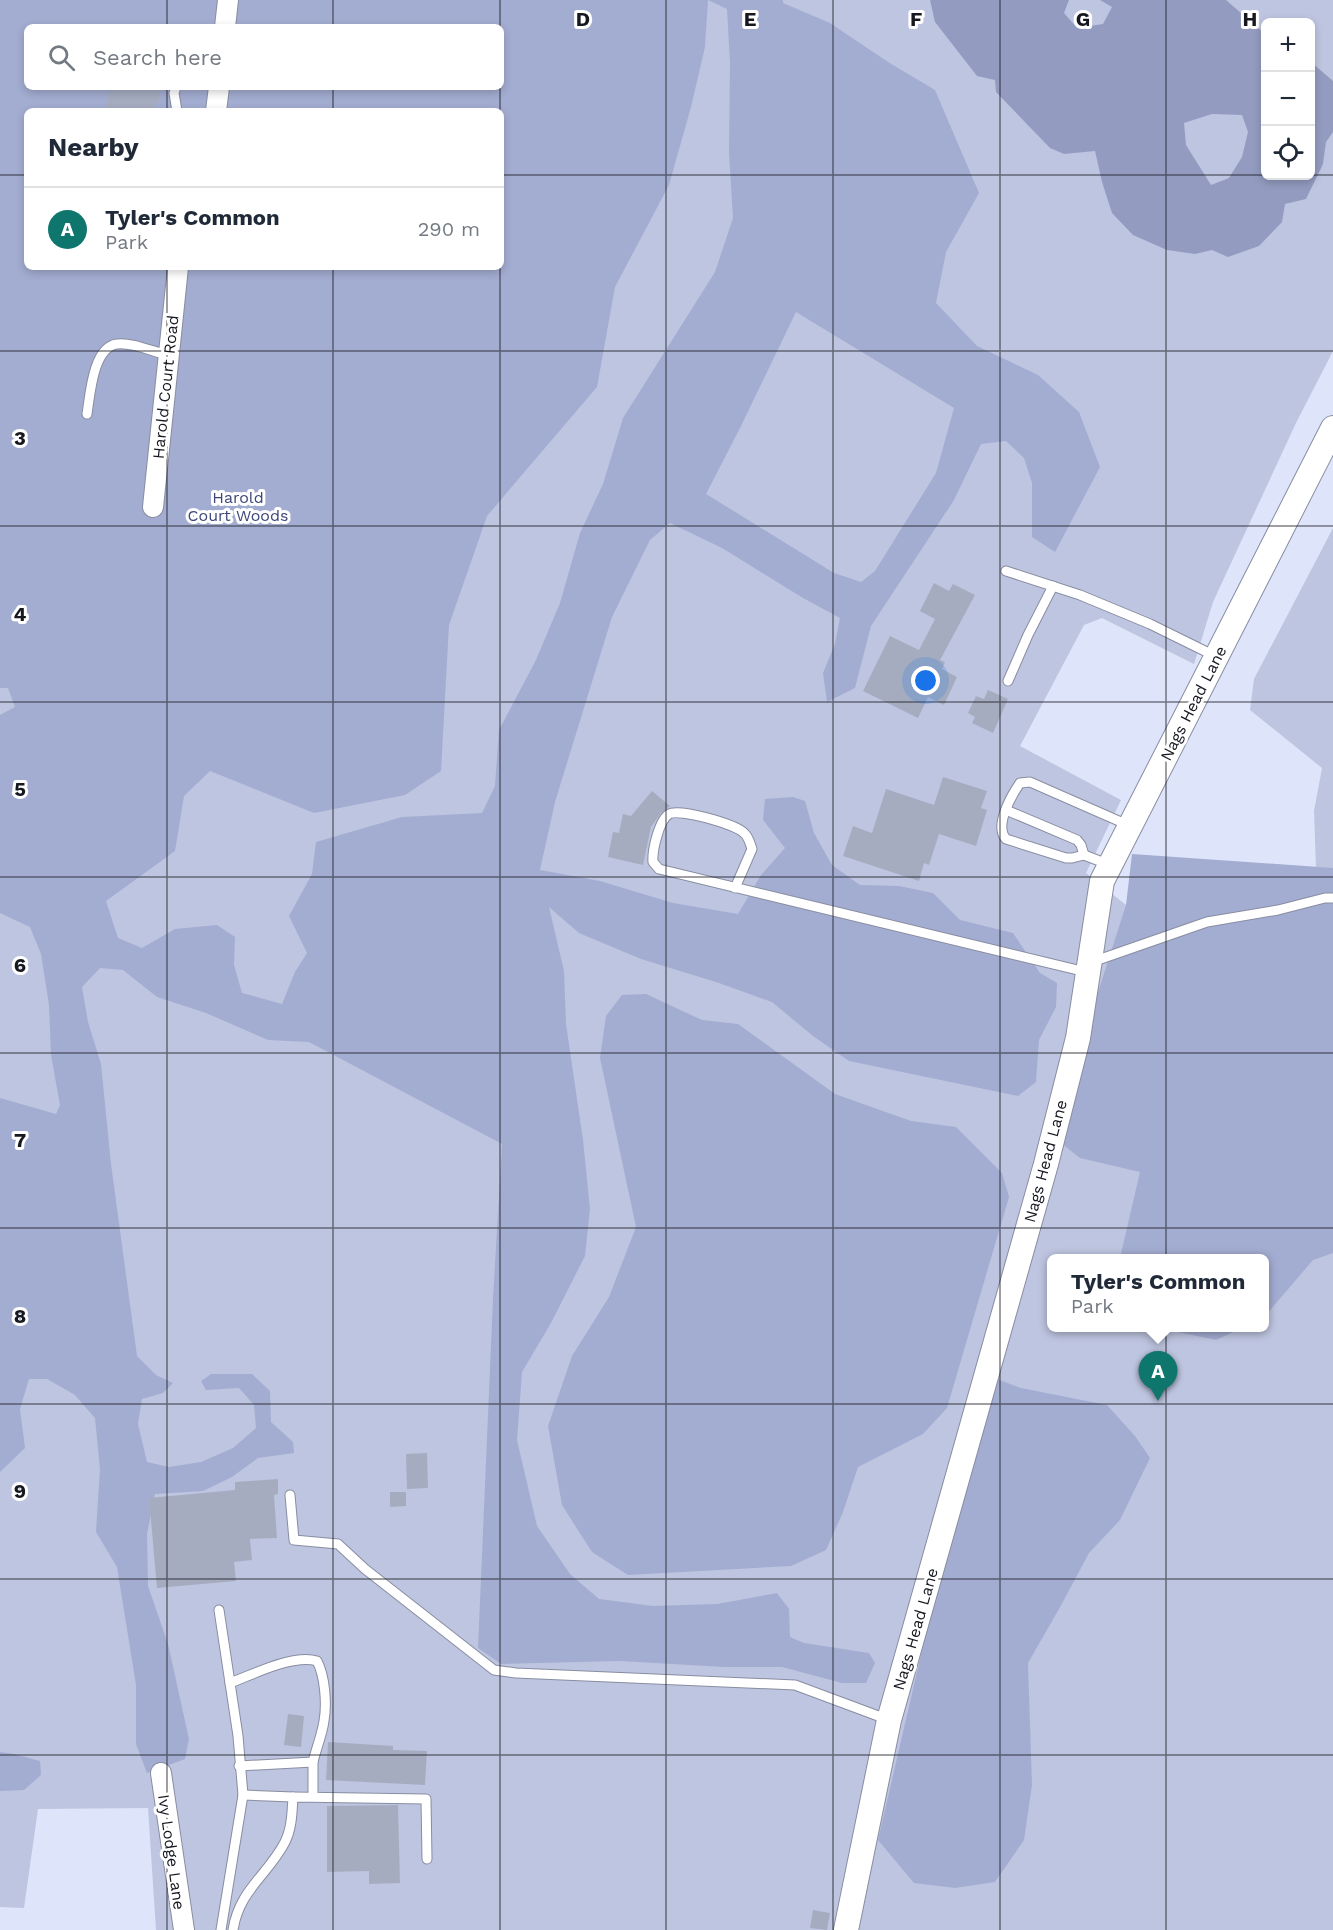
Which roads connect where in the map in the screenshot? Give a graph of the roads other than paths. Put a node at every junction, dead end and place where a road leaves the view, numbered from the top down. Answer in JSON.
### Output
{"nodes":[{"id":1,"x":228,"y":0,"type":"edge"},
{"id":2,"x":225,"y":24,"type":"edge"},
{"id":3,"x":175,"y":90,"type":"edge"},
{"id":4,"x":219,"y":90,"type":"edge"},
{"id":5,"x":176,"y":108,"type":"edge"},
{"id":6,"x":216,"y":108,"type":"edge"},
{"id":7,"x":178,"y":270,"type":"edge"},
{"id":8,"x":168,"y":355,"type":"junction"},
{"id":9,"x":87,"y":414,"type":"dead end"},
{"id":10,"x":1333,"y":428,"type":"edge"},
{"id":11,"x":153,"y":507,"type":"dead end"},
{"id":12,"x":1006,"y":570,"type":"dead end"},
{"id":13,"x":1053,"y":586,"type":"junction"},
{"id":14,"x":1217,"y":657,"type":"junction"},
{"id":15,"x":1008,"y":681,"type":"dead end"},
{"id":16,"x":1006,"y":810,"type":"junction"},
{"id":17,"x":1130,"y":826,"type":"junction"},
{"id":18,"x":1084,"y":855,"type":"junction"},
{"id":19,"x":1110,"y":865,"type":"junction"},
{"id":20,"x":735,"y":888,"type":"junction"},
{"id":21,"x":1333,"y":898,"type":"edge"},
{"id":22,"x":1089,"y":968,"type":"junction"},
{"id":23,"x":290,"y":1495,"type":"dead end"},
{"id":24,"x":219,"y":1610,"type":"dead end"},
{"id":25,"x":230,"y":1683,"type":"junction"},
{"id":26,"x":889,"y":1720,"type":"junction"},
{"id":27,"x":313,"y":1762,"type":"junction"},
{"id":28,"x":239,"y":1766,"type":"junction"},
{"id":29,"x":161,"y":1773,"type":"dead end"},
{"id":30,"x":243,"y":1795,"type":"junction"},
{"id":31,"x":313,"y":1796,"type":"junction"},
{"id":32,"x":293,"y":1797,"type":"junction"},
{"id":33,"x":427,"y":1859,"type":"dead end"},
{"id":34,"x":184,"y":1930,"type":"edge"},
{"id":35,"x":221,"y":1930,"type":"edge"},
{"id":36,"x":232,"y":1930,"type":"edge"},
{"id":37,"x":846,"y":1930,"type":"edge"}],
"edges":[{"from":1,"to":2,"type":"street"},
{"from":3,"to":5,"type":"lane"},
{"from":4,"to":6,"type":"street"},
{"from":7,"to":8,"type":"street","name":"Harold Court Road"},
{"from":8,"to":9,"type":"lane"},
{"from":8,"to":11,"type":"street","name":"Harold Court Road"},
{"from":10,"to":14,"type":"street","name":"Nags Head Lane"},
{"from":12,"to":13,"type":"lane"},
{"from":13,"to":14,"type":"lane"},
{"from":13,"to":15,"type":"lane"},
{"from":14,"to":17,"type":"street","name":"Nags Head Lane"},
{"from":16,"to":17,"type":"lane"},
{"from":16,"to":18,"type":"lane"},
{"from":16,"to":18,"type":"lane"},
{"from":17,"to":19,"type":"street","name":"Nags Head Lane"},
{"from":18,"to":19,"type":"lane"},
{"from":19,"to":22,"type":"street","name":"Nags Head Lane"},
{"from":20,"to":20,"type":"lane"},
{"from":20,"to":22,"type":"lane"},
{"from":21,"to":22,"type":"lane"},
{"from":22,"to":26,"type":"street","name":"Nags Head Lane"},
{"from":23,"to":26,"type":"lane"},
{"from":24,"to":25,"type":"lane"},
{"from":25,"to":27,"type":"lane"},
{"from":25,"to":28,"type":"lane"},
{"from":26,"to":37,"type":"street","name":"Nags Head Lane"},
{"from":27,"to":28,"type":"lane"},
{"from":27,"to":31,"type":"lane"},
{"from":28,"to":30,"type":"lane"},
{"from":29,"to":34,"type":"street","name":"Ivy Lodge Lane"},
{"from":30,"to":32,"type":"lane"},
{"from":30,"to":35,"type":"lane"},
{"from":31,"to":32,"type":"lane"},
{"from":31,"to":33,"type":"lane"},
{"from":32,"to":36,"type":"lane"}]}
